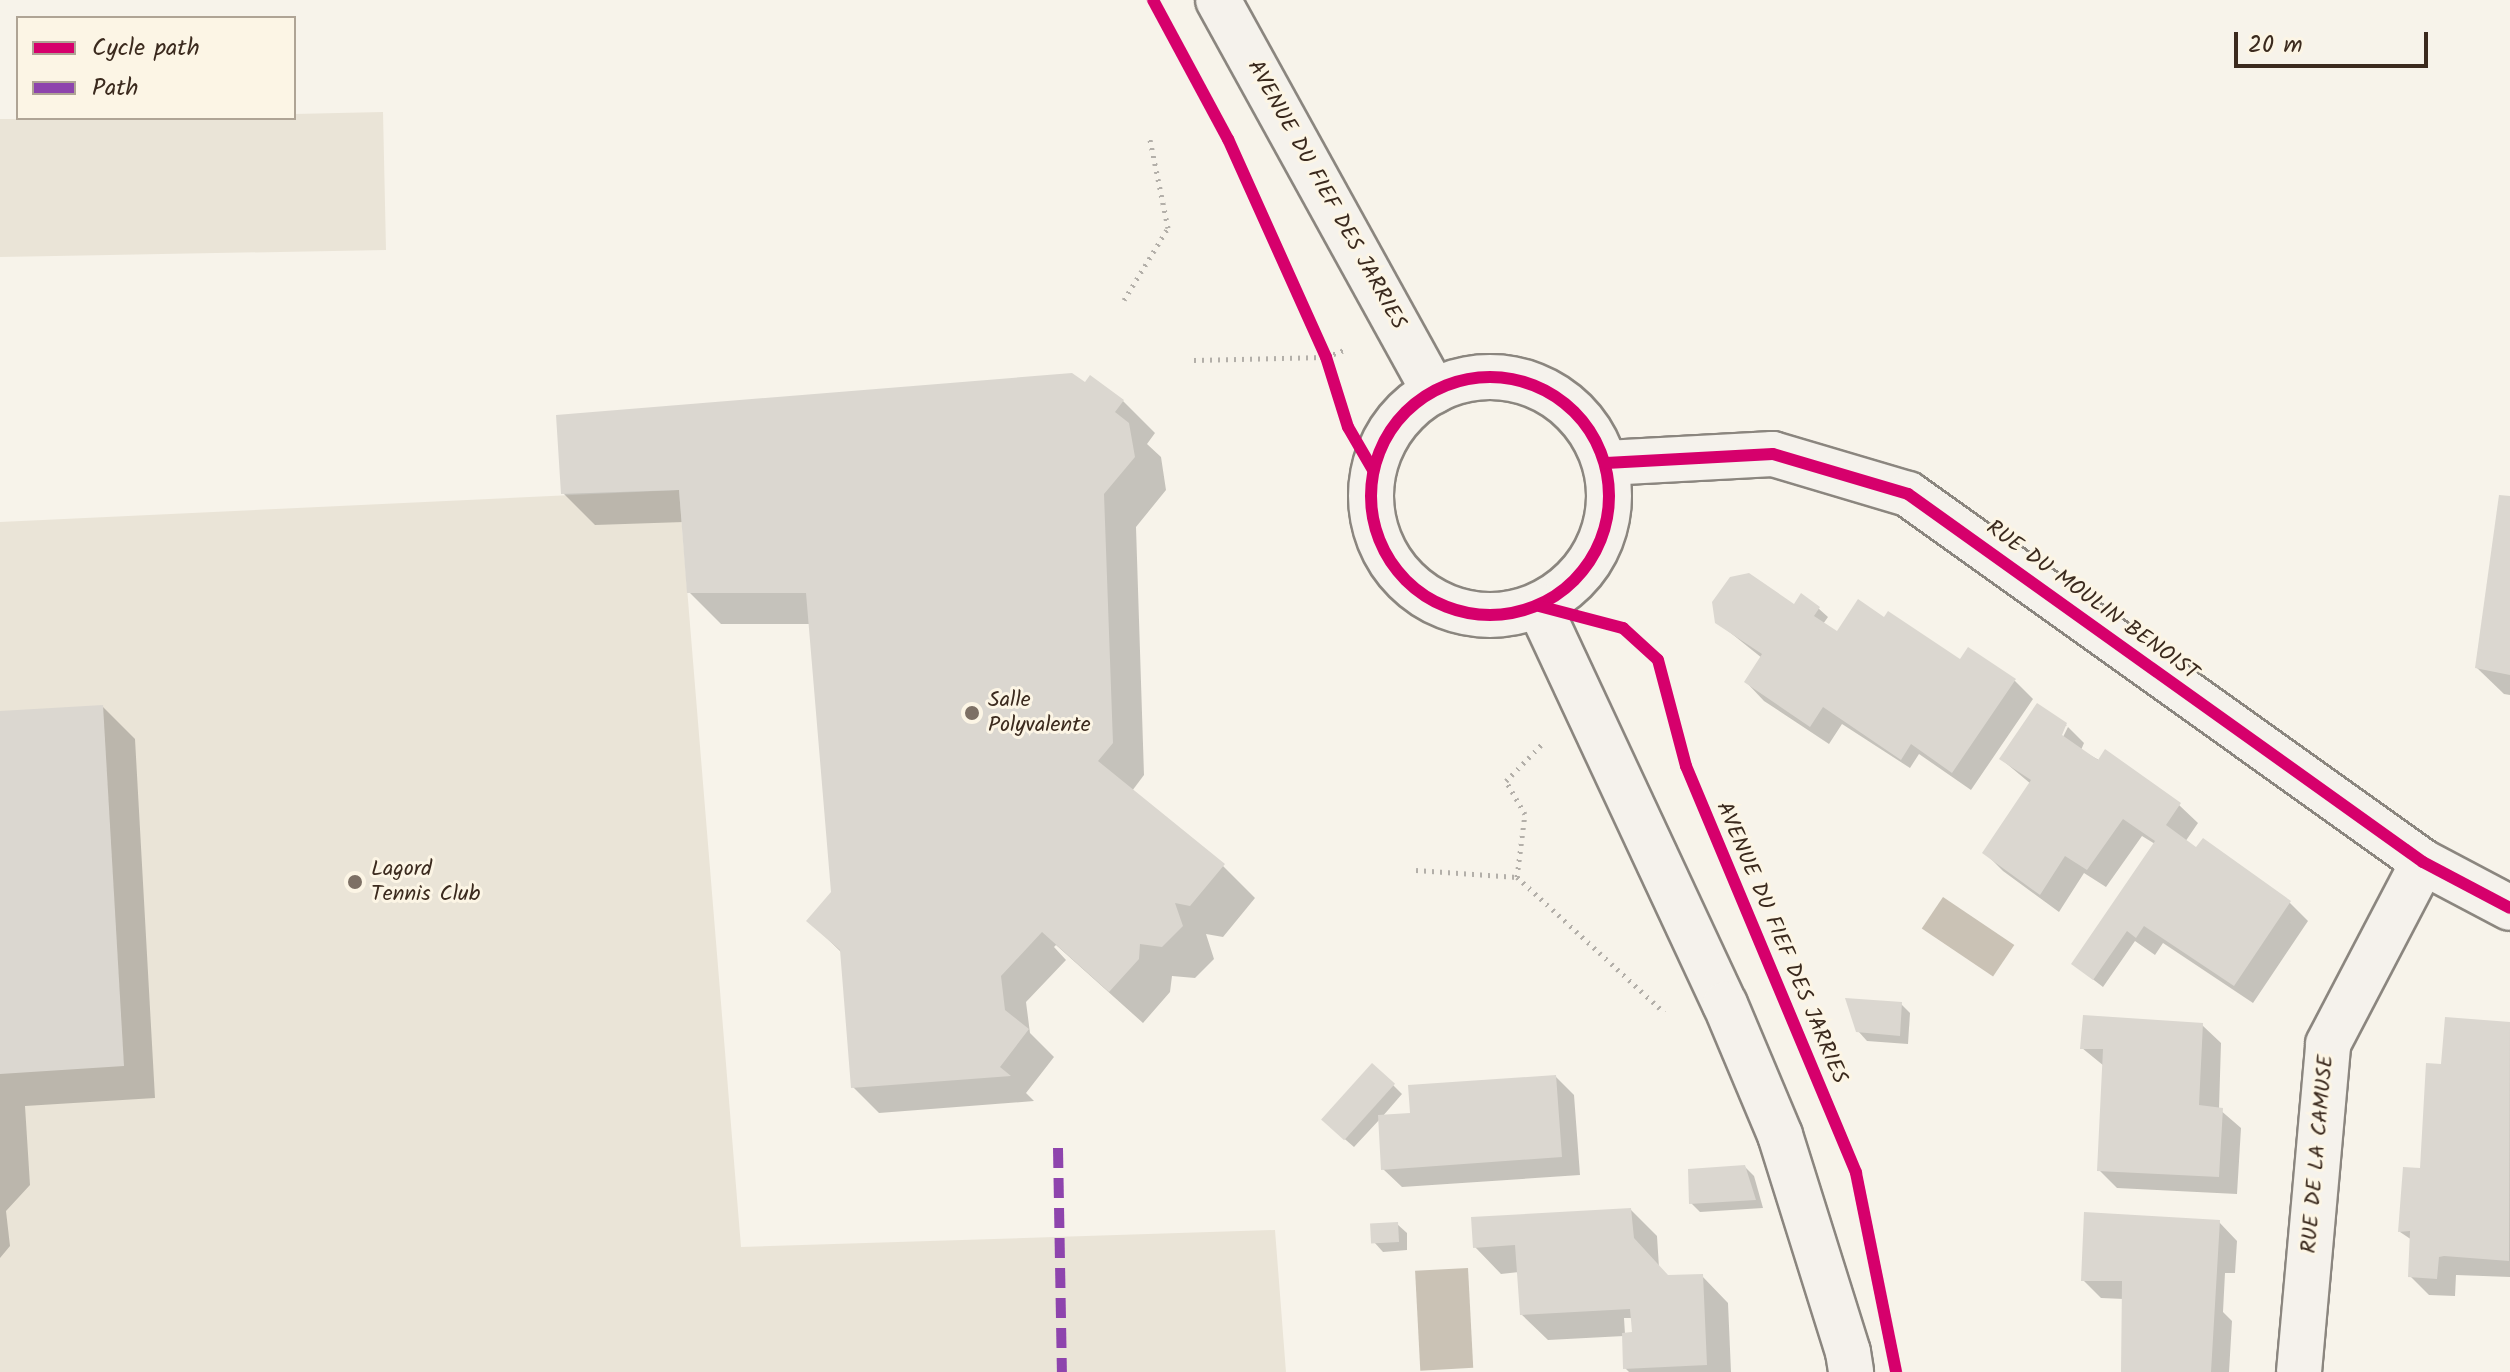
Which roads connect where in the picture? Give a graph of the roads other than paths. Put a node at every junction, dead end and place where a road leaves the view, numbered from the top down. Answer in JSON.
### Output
{"nodes":[{"id":1,"x":1218,"y":0,"type":"edge"},
{"id":2,"x":1434,"y":391,"type":"junction"},
{"id":3,"x":1606,"y":463,"type":"junction"},
{"id":4,"x":1539,"y":606,"type":"junction"},
{"id":5,"x":2423,"y":862,"type":"junction"},
{"id":6,"x":2510,"y":908,"type":"edge"},
{"id":7,"x":1851,"y":1372,"type":"edge"},
{"id":8,"x":2299,"y":1372,"type":"edge"}],
"edges":[{"from":1,"to":2,"type":"street","name":"AVENUE DU FIEF DES JARRIES"},
{"from":2,"to":3,"type":"street"},
{"from":2,"to":4,"type":"street"},
{"from":3,"to":4,"type":"street"},
{"from":3,"to":5,"type":"street","name":"RUE DU MOULIN BENOIST"},
{"from":4,"to":7,"type":"street"},
{"from":5,"to":6,"type":"street","name":"RUE DU MOULIN BENOIST"},
{"from":5,"to":8,"type":"street","name":"RUE DE LA CAMUSE"}]}
